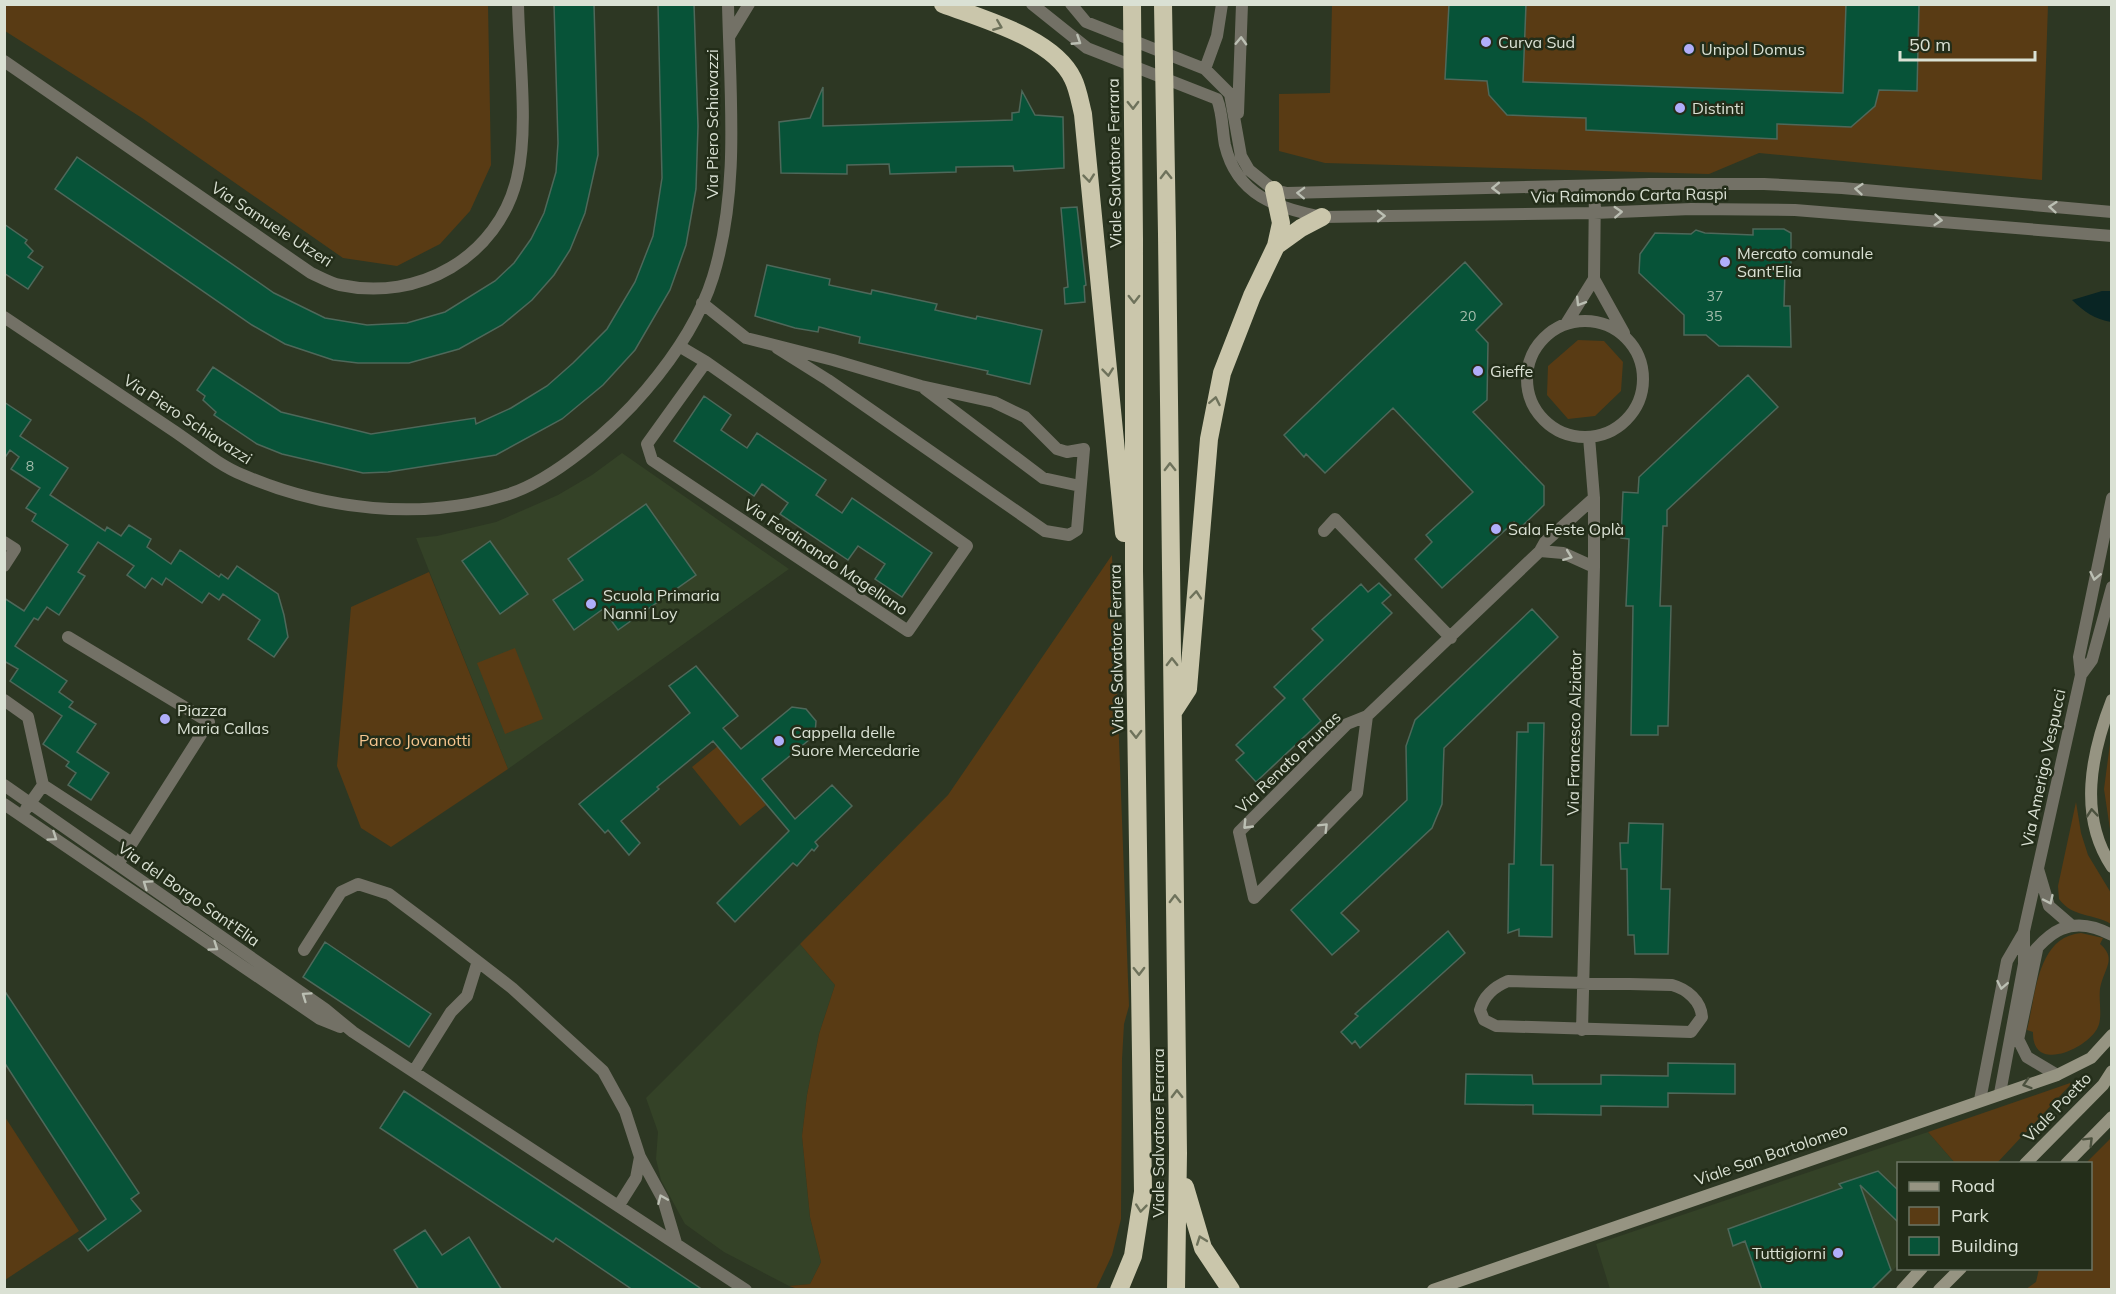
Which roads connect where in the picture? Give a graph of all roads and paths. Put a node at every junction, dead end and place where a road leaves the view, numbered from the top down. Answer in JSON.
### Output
{"nodes":[{"id":1,"x":518,"y":4,"type":"edge"},
{"id":2,"x":728,"y":4,"type":"edge"},
{"id":3,"x":749,"y":4,"type":"edge"},
{"id":4,"x":943,"y":4,"type":"edge"},
{"id":5,"x":1032,"y":4,"type":"edge"},
{"id":6,"x":1071,"y":4,"type":"edge"},
{"id":7,"x":1132,"y":4,"type":"edge"},
{"id":8,"x":1163,"y":4,"type":"edge"},
{"id":9,"x":1222,"y":4,"type":"edge"},
{"id":10,"x":1242,"y":4,"type":"edge"},
{"id":11,"x":729,"y":38,"type":"junction"},
{"id":12,"x":4,"y":61,"type":"edge"},
{"id":13,"x":1205,"y":69,"type":"junction"},
{"id":14,"x":1240,"y":78,"type":"junction"},
{"id":15,"x":1230,"y":94,"type":"junction"},
{"id":16,"x":1217,"y":99,"type":"junction"},
{"id":17,"x":1236,"y":123,"type":"junction"},
{"id":18,"x":1595,"y":186,"type":"junction"},
{"id":19,"x":1276,"y":198,"type":"junction"},
{"id":20,"x":2112,"y":212,"type":"edge"},
{"id":21,"x":1594,"y":213,"type":"junction"},
{"id":22,"x":1322,"y":217,"type":"junction"},
{"id":23,"x":2112,"y":236,"type":"edge"},
{"id":24,"x":1276,"y":246,"type":"junction"},
{"id":25,"x":1594,"y":279,"type":"junction"},
{"id":26,"x":702,"y":303,"type":"junction"},
{"id":27,"x":4,"y":318,"type":"edge"},
{"id":28,"x":1566,"y":324,"type":"junction"},
{"id":29,"x":1626,"y":338,"type":"junction"},
{"id":30,"x":679,"y":346,"type":"junction"},
{"id":31,"x":777,"y":348,"type":"junction"},
{"id":32,"x":706,"y":362,"type":"junction"},
{"id":33,"x":921,"y":386,"type":"junction"},
{"id":34,"x":1589,"y":437,"type":"junction"},
{"id":35,"x":1080,"y":486,"type":"junction"},
{"id":36,"x":1594,"y":498,"type":"junction"},
{"id":37,"x":2112,"y":498,"type":"edge"},
{"id":38,"x":1324,"y":531,"type":"dead end"},
{"id":39,"x":4,"y":542,"type":"edge"},
{"id":40,"x":1540,"y":551,"type":"junction"},
{"id":41,"x":4,"y":566,"type":"edge"},
{"id":42,"x":1594,"y":567,"type":"junction"},
{"id":43,"x":1134,"y":571,"type":"junction"},
{"id":44,"x":2112,"y":587,"type":"edge"},
{"id":45,"x":68,"y":637,"type":"dead end"},
{"id":46,"x":1450,"y":638,"type":"junction"},
{"id":47,"x":2081,"y":675,"type":"junction"},
{"id":48,"x":4,"y":700,"type":"edge"},
{"id":49,"x":2112,"y":700,"type":"edge"},
{"id":50,"x":1173,"y":712,"type":"junction"},
{"id":51,"x":1366,"y":716,"type":"junction"},
{"id":52,"x":4,"y":785,"type":"edge"},
{"id":53,"x":43,"y":785,"type":"junction"},
{"id":54,"x":30,"y":802,"type":"junction"},
{"id":55,"x":4,"y":804,"type":"edge"},
{"id":56,"x":21,"y":816,"type":"junction"},
{"id":57,"x":132,"y":843,"type":"junction"},
{"id":58,"x":118,"y":864,"type":"junction"},
{"id":59,"x":2112,"y":867,"type":"edge"},
{"id":60,"x":2038,"y":868,"type":"junction"},
{"id":61,"x":2071,"y":926,"type":"junction"},
{"id":62,"x":2025,"y":931,"type":"junction"},
{"id":63,"x":2112,"y":935,"type":"edge"},
{"id":64,"x":2038,"y":945,"type":"junction"},
{"id":65,"x":304,"y":950,"type":"dead end"},
{"id":66,"x":477,"y":964,"type":"junction"},
{"id":67,"x":2024,"y":964,"type":"junction"},
{"id":68,"x":1585,"y":984,"type":"junction"},
{"id":69,"x":2012,"y":1023,"type":"junction"},
{"id":70,"x":1582,"y":1030,"type":"junction"},
{"id":71,"x":353,"y":1032,"type":"junction"},
{"id":72,"x":2112,"y":1035,"type":"edge"},
{"id":73,"x":2018,"y":1040,"type":"junction"},
{"id":74,"x":414,"y":1071,"type":"junction"},
{"id":75,"x":2112,"y":1071,"type":"edge"},
{"id":76,"x":2057,"y":1075,"type":"junction"},
{"id":77,"x":2000,"y":1093,"type":"junction"},
{"id":78,"x":1980,"y":1100,"type":"junction"},
{"id":79,"x":2112,"y":1117,"type":"edge"},
{"id":80,"x":1178,"y":1153,"type":"junction"},
{"id":81,"x":640,"y":1156,"type":"junction"},
{"id":82,"x":2027,"y":1162,"type":"edge"},
{"id":83,"x":2068,"y":1162,"type":"edge"},
{"id":84,"x":619,"y":1205,"type":"junction"},
{"id":85,"x":676,"y":1244,"type":"junction"},
{"id":86,"x":1921,"y":1270,"type":"edge"},
{"id":87,"x":1959,"y":1270,"type":"edge"},
{"id":88,"x":746,"y":1290,"type":"edge"},
{"id":89,"x":1119,"y":1290,"type":"edge"},
{"id":90,"x":1176,"y":1290,"type":"edge"},
{"id":91,"x":1231,"y":1290,"type":"edge"},
{"id":92,"x":1433,"y":1290,"type":"edge"},
{"id":93,"x":1902,"y":1290,"type":"edge"},
{"id":94,"x":1939,"y":1290,"type":"edge"}],
"edges":[{"from":1,"to":12,"type":"street","name":"Via Samuele Utzeri"},
{"from":2,"to":11,"type":"street","name":"Via Piero Schiavazzi"},
{"from":3,"to":11,"type":"street"},
{"from":4,"to":43,"type":"highway","one_way":true},
{"from":5,"to":16,"type":"street","one_way":true},
{"from":6,"to":13,"type":"street"},
{"from":7,"to":43,"type":"highway","name":"Viale Salvatore Ferrara","one_way":true,"bridge":true},
{"from":50,"to":8,"type":"highway","name":"Viale Salvatore Ferrara","one_way":true,"bridge":true},
{"from":9,"to":13,"type":"street"},
{"from":14,"to":10,"type":"street","one_way":true},
{"from":11,"to":26,"type":"street","name":"Via Piero Schiavazzi"},
{"from":13,"to":15,"type":"street"},
{"from":14,"to":15,"type":"street"},
{"from":14,"to":17,"type":"street"},
{"from":15,"to":16,"type":"street"},
{"from":15,"to":17,"type":"street","name":"Via Raimondo Carta Raspi"},
{"from":16,"to":19,"type":"street","name":"Via Raimondo Carta Raspi"},
{"from":17,"to":19,"type":"street","name":"Via Raimondo Carta Raspi"},
{"from":18,"to":19,"type":"street","name":"Via Raimondo Carta Raspi","one_way":true},
{"from":20,"to":18,"type":"street","name":"Via Raimondo Carta Raspi","one_way":true},
{"from":18,"to":21,"type":"street"},
{"from":19,"to":22,"type":"street","name":"Via Raimondo Carta Raspi"},
{"from":19,"to":24,"type":"highway"},
{"from":22,"to":21,"type":"street","name":"Via Raimondo Carta Raspi","one_way":true},
{"from":21,"to":23,"type":"street","name":"Via Raimondo Carta Raspi","one_way":true},
{"from":21,"to":25,"type":"street"},
{"from":22,"to":24,"type":"highway"},
{"from":50,"to":24,"type":"highway","one_way":true},
{"from":25,"to":28,"type":"street","one_way":true},
{"from":25,"to":29,"type":"street"},
{"from":26,"to":30,"type":"street","name":"Via Piero Schiavazzi"},
{"from":26,"to":31,"type":"street"},
{"from":27,"to":30,"type":"street","name":"Via Piero Schiavazzi"},
{"from":28,"to":29,"type":"street"},
{"from":28,"to":34,"type":"street"},
{"from":29,"to":34,"type":"street"},
{"from":30,"to":32,"type":"street","name":"Via Ferdinando Magellano"},
{"from":31,"to":33,"type":"street"},
{"from":31,"to":35,"type":"street"},
{"from":32,"to":32,"type":"street","name":"Via Ferdinando Magellano"},
{"from":33,"to":35,"type":"street"},
{"from":33,"to":35,"type":"street"},
{"from":34,"to":36,"type":"street","name":"Via Francesco Alziator"},
{"from":36,"to":40,"type":"street","name":"Via Renato Prunas"},
{"from":36,"to":42,"type":"street","name":"Via Francesco Alziator"},
{"from":37,"to":47,"type":"street","name":"Via Amerigo Vespucci","one_way":true},
{"from":38,"to":46,"type":"street"},
{"from":39,"to":41,"type":"street"},
{"from":40,"to":42,"type":"street","one_way":true},
{"from":40,"to":46,"type":"street","name":"Via Renato Prunas"},
{"from":42,"to":68,"type":"street","name":"Via Francesco Alziator"},
{"from":43,"to":89,"type":"highway","name":"Viale Salvatore Ferrara","one_way":true},
{"from":44,"to":47,"type":"street","name":"Via Amerigo Vespucci"},
{"from":45,"to":57,"type":"street"},
{"from":46,"to":51,"type":"street","name":"Via Renato Prunas"},
{"from":47,"to":60,"type":"street","name":"Via Amerigo Vespucci"},
{"from":48,"to":53,"type":"street"},
{"from":59,"to":49,"type":"street","one_way":true},
{"from":80,"to":50,"type":"highway","name":"Viale Salvatore Ferrara","one_way":true},
{"from":51,"to":51,"type":"street","name":"Via Renato Prunas","one_way":true},
{"from":52,"to":54,"type":"street","name":"Via del Borgo Sant'Elia"},
{"from":53,"to":54,"type":"street"},
{"from":53,"to":57,"type":"street"},
{"from":54,"to":56,"type":"street"},
{"from":54,"to":58,"type":"street","name":"Via del Borgo Sant'Elia"},
{"from":55,"to":56,"type":"street","name":"Via del Borgo Sant'Elia"},
{"from":56,"to":71,"type":"street","name":"Via del Borgo Sant'Elia","one_way":true},
{"from":57,"to":58,"type":"street"},
{"from":71,"to":58,"type":"street","name":"Via del Borgo Sant'Elia","one_way":true},
{"from":60,"to":61,"type":"street","name":"Via Amerigo Vespucci","one_way":true},
{"from":60,"to":62,"type":"street","name":"Via Amerigo Vespucci"},
{"from":61,"to":63,"type":"street"},
{"from":61,"to":64,"type":"street"},
{"from":62,"to":67,"type":"street","name":"Via Amerigo Vespucci"},
{"from":62,"to":78,"type":"street","name":"Via Amerigo Vespucci","one_way":true},
{"from":64,"to":67,"type":"street"},
{"from":64,"to":73,"type":"street"},
{"from":65,"to":66,"type":"street"},
{"from":66,"to":74,"type":"street"},
{"from":66,"to":81,"type":"street"},
{"from":67,"to":69,"type":"street","name":"Via Amerigo Vespucci"},
{"from":68,"to":70,"type":"street","name":"Via Francesco Alziator"},
{"from":68,"to":70,"type":"street"},
{"from":68,"to":70,"type":"street"},
{"from":69,"to":73,"type":"street"},
{"from":69,"to":77,"type":"street","name":"Via Amerigo Vespucci"},
{"from":71,"to":74,"type":"street","name":"Via del Borgo Sant'Elia"},
{"from":72,"to":76,"type":"street","name":"Viale San Bartolomeo"},
{"from":73,"to":76,"type":"street"},
{"from":74,"to":84,"type":"street","name":"Via del Borgo Sant'Elia"},
{"from":75,"to":82,"type":"street","name":"Viale Poetto"},
{"from":76,"to":77,"type":"street","name":"Viale San Bartolomeo","one_way":true},
{"from":77,"to":78,"type":"street","name":"Viale San Bartolomeo"},
{"from":78,"to":92,"type":"street","name":"Viale San Bartolomeo"},
{"from":83,"to":79,"type":"street","one_way":true},
{"from":80,"to":90,"type":"highway","name":"Viale Salvatore Ferrara"},
{"from":91,"to":80,"type":"highway","one_way":true},
{"from":81,"to":84,"type":"street"},
{"from":85,"to":81,"type":"street","one_way":true},
{"from":84,"to":85,"type":"street","name":"Via del Borgo Sant'Elia"},
{"from":85,"to":88,"type":"street","name":"Via del Borgo Sant'Elia"},
{"from":86,"to":93,"type":"street"},
{"from":87,"to":94,"type":"street"}]}
